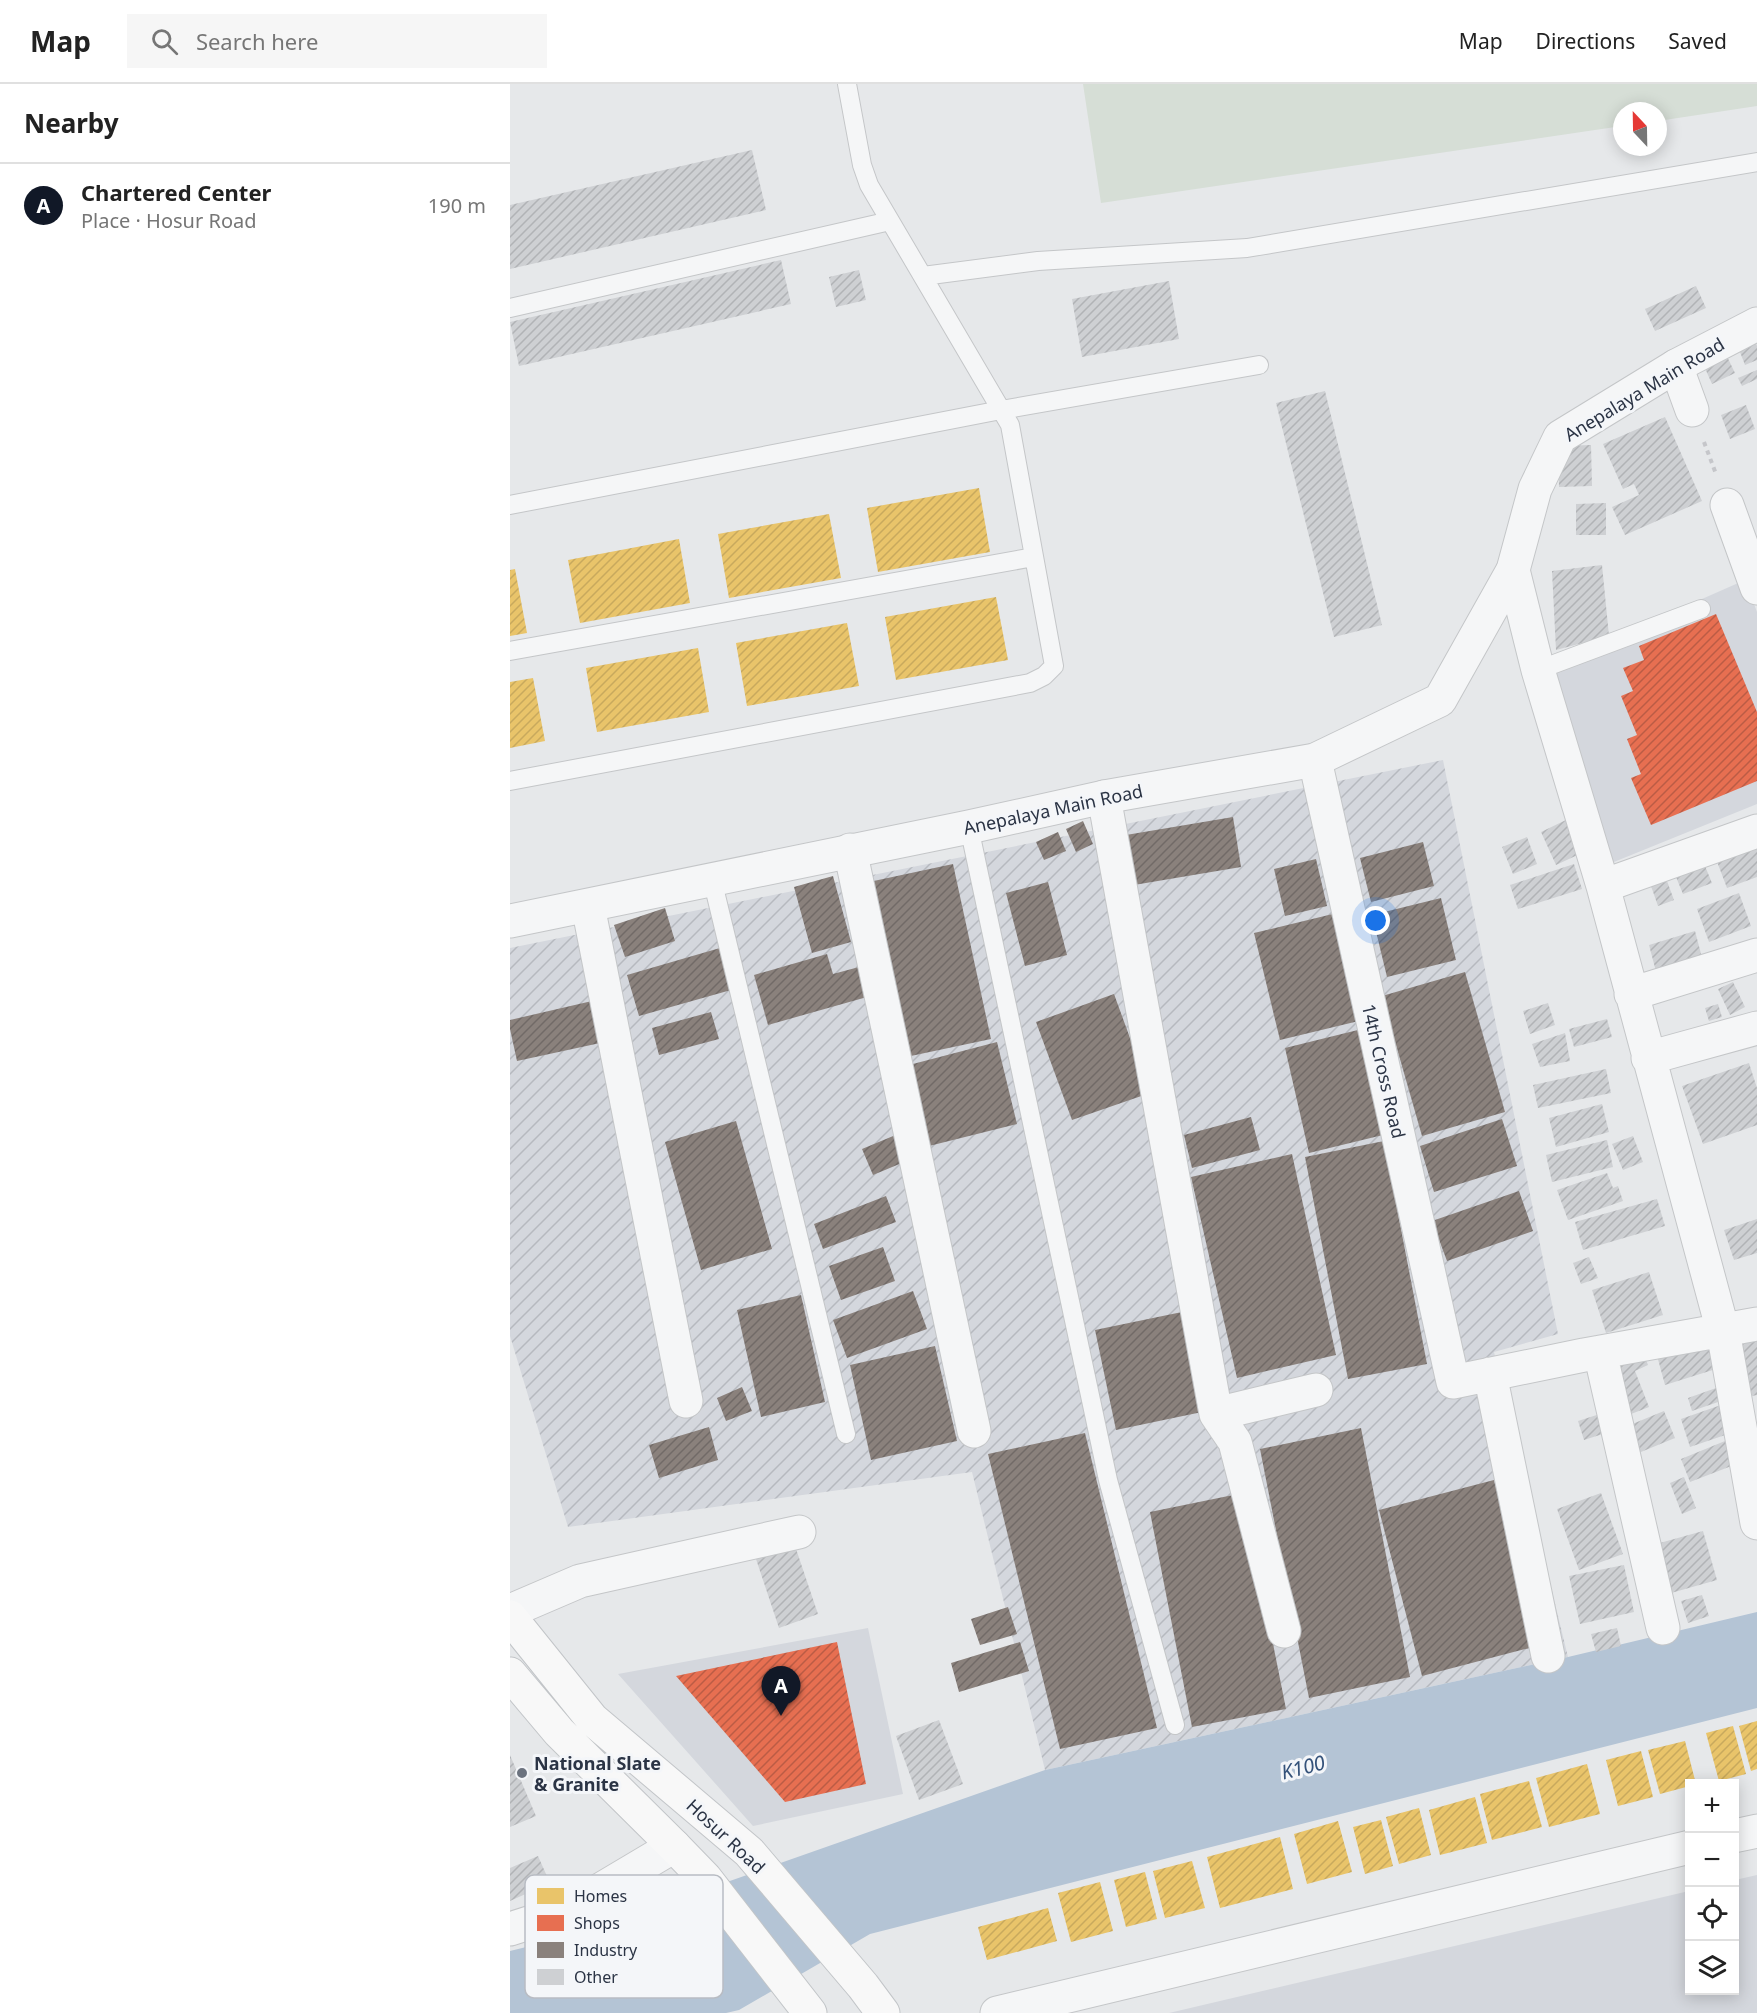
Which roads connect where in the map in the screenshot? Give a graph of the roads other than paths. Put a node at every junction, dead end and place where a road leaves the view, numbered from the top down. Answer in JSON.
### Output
{"nodes":[{"id":1,"x":847,"y":84,"type":"edge"},
{"id":2,"x":1757,"y":162,"type":"edge"},
{"id":3,"x":890,"y":221,"type":"junction"},
{"id":4,"x":923,"y":276,"type":"junction"},
{"id":5,"x":510,"y":308,"type":"edge"},
{"id":6,"x":1757,"y":324,"type":"edge"},
{"id":7,"x":1259,"y":365,"type":"dead end"},
{"id":8,"x":1676,"y":366,"type":"junction"},
{"id":9,"x":1001,"y":410,"type":"junction"},
{"id":10,"x":1692,"y":410,"type":"road end"},
{"id":11,"x":510,"y":505,"type":"edge"},
{"id":12,"x":1740,"y":522,"type":"edge"},
{"id":13,"x":1034,"y":557,"type":"junction"},
{"id":14,"x":1513,"y":570,"type":"junction"},
{"id":15,"x":1757,"y":588,"type":"edge"},
{"id":16,"x":1701,"y":609,"type":"dead end"},
{"id":17,"x":510,"y":651,"type":"edge"},
{"id":18,"x":1538,"y":670,"type":"junction"},
{"id":19,"x":1315,"y":760,"type":"junction"},
{"id":20,"x":510,"y":781,"type":"edge"},
{"id":21,"x":1104,"y":797,"type":"junction"},
{"id":22,"x":969,"y":827,"type":"junction"},
{"id":23,"x":1757,"y":831,"type":"edge"},
{"id":24,"x":850,"y":850,"type":"junction"},
{"id":25,"x":712,"y":879,"type":"junction"},
{"id":26,"x":1603,"y":886,"type":"junction"},
{"id":27,"x":588,"y":906,"type":"junction"},
{"id":28,"x":510,"y":921,"type":"edge"},
{"id":29,"x":1757,"y":956,"type":"edge"},
{"id":30,"x":1631,"y":994,"type":"junction"},
{"id":31,"x":1757,"y":1028,"type":"edge"},
{"id":32,"x":1648,"y":1058,"type":"junction"},
{"id":33,"x":1757,"y":1324,"type":"edge"},
{"id":34,"x":1723,"y":1331,"type":"junction"},
{"id":35,"x":1600,"y":1352,"type":"junction"},
{"id":36,"x":1490,"y":1374,"type":"junction"},
{"id":37,"x":1316,"y":1390,"type":"dead end"},
{"id":38,"x":686,"y":1401,"type":"dead end"},
{"id":39,"x":1216,"y":1414,"type":"junction"},
{"id":40,"x":974,"y":1431,"type":"dead end"},
{"id":41,"x":846,"y":1434,"type":"dead end"},
{"id":42,"x":1757,"y":1523,"type":"edge"},
{"id":43,"x":799,"y":1532,"type":"dead end"},
{"id":44,"x":510,"y":1611,"type":"edge"},
{"id":45,"x":510,"y":1617,"type":"edge"},
{"id":46,"x":1663,"y":1628,"type":"dead end"},
{"id":47,"x":1284,"y":1631,"type":"dead end"},
{"id":48,"x":1548,"y":1656,"type":"dead end"},
{"id":49,"x":510,"y":1674,"type":"edge"},
{"id":50,"x":1175,"y":1725,"type":"dead end"},
{"id":51,"x":1757,"y":1831,"type":"edge"},
{"id":52,"x":1739,"y":1835,"type":"edge"},
{"id":53,"x":675,"y":1846,"type":"junction"},
{"id":54,"x":1685,"y":1848,"type":"edge"},
{"id":55,"x":626,"y":1875,"type":"edge"},
{"id":56,"x":702,"y":1875,"type":"edge"},
{"id":57,"x":723,"y":1901,"type":"edge"},
{"id":58,"x":525,"y":1924,"type":"edge"},
{"id":59,"x":510,"y":1929,"type":"edge"},
{"id":60,"x":810,"y":2013,"type":"edge"},
{"id":61,"x":883,"y":2013,"type":"edge"},
{"id":62,"x":997,"y":2013,"type":"edge"}],
"edges":[{"from":1,"to":3,"type":"lane"},
{"from":2,"to":4,"type":"lane"},
{"from":3,"to":4,"type":"lane"},
{"from":3,"to":5,"type":"lane"},
{"from":4,"to":9,"type":"lane"},
{"from":6,"to":8,"type":"street","name":"Anepalaya Main Road"},
{"from":7,"to":9,"type":"lane"},
{"from":8,"to":10,"type":"street"},
{"from":8,"to":14,"type":"street","name":"Anepalaya Main Road"},
{"from":9,"to":11,"type":"lane"},
{"from":9,"to":13,"type":"lane"},
{"from":12,"to":15,"type":"street"},
{"from":13,"to":17,"type":"lane"},
{"from":13,"to":20,"type":"lane"},
{"from":14,"to":18,"type":"street","name":"Anepalaya Main Road"},
{"from":14,"to":19,"type":"street","name":"Anepalaya Main Road"},
{"from":16,"to":18,"type":"lane"},
{"from":18,"to":26,"type":"street","name":"Anepalaya Main Road"},
{"from":19,"to":21,"type":"street","name":"Anepalaya Main Road"},
{"from":19,"to":36,"type":"street","name":"14th Cross Road"},
{"from":21,"to":22,"type":"street","name":"Anepalaya Main Road"},
{"from":21,"to":39,"type":"street"},
{"from":22,"to":24,"type":"street","name":"Anepalaya Main Road"},
{"from":22,"to":50,"type":"lane"},
{"from":23,"to":26,"type":"street"},
{"from":24,"to":25,"type":"street","name":"Anepalaya Main Road"},
{"from":24,"to":40,"type":"street"},
{"from":25,"to":27,"type":"street","name":"Anepalaya Main Road"},
{"from":25,"to":41,"type":"lane"},
{"from":26,"to":30,"type":"street","name":"Anepalaya Main Road"},
{"from":27,"to":28,"type":"street","name":"Anepalaya Main Road"},
{"from":27,"to":38,"type":"street"},
{"from":29,"to":30,"type":"street"},
{"from":30,"to":32,"type":"street","name":"Anepalaya Main Road"},
{"from":31,"to":32,"type":"street"},
{"from":32,"to":34,"type":"street","name":"Anepalaya Main Road"},
{"from":33,"to":34,"type":"street"},
{"from":34,"to":35,"type":"street"},
{"from":34,"to":42,"type":"street","name":"Anepalaya Main Road"},
{"from":35,"to":36,"type":"street"},
{"from":35,"to":46,"type":"street"},
{"from":36,"to":48,"type":"street"},
{"from":37,"to":39,"type":"street"},
{"from":39,"to":47,"type":"street"},
{"from":43,"to":44,"type":"street"},
{"from":45,"to":61,"type":"main road","name":"Hosur Road"},
{"from":49,"to":53,"type":"main road"},
{"from":51,"to":52,"type":"street"},
{"from":53,"to":55,"type":"street"},
{"from":53,"to":56,"type":"main road"},
{"from":54,"to":62,"type":"street"},
{"from":57,"to":60,"type":"main road"},
{"from":58,"to":59,"type":"street"}]}
